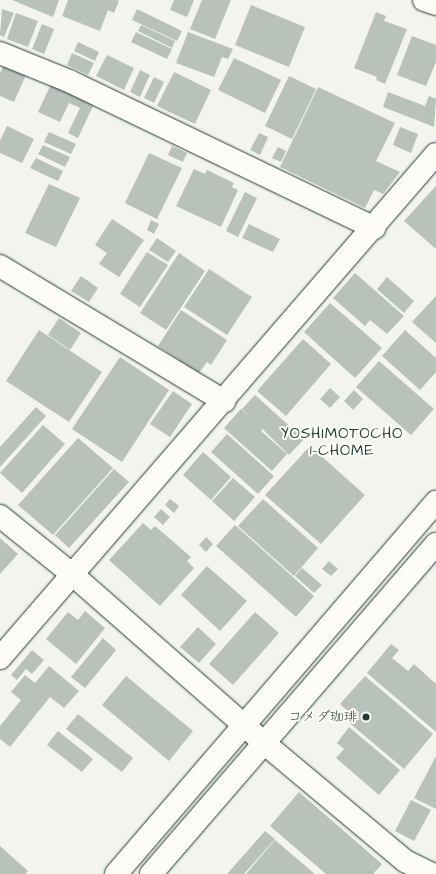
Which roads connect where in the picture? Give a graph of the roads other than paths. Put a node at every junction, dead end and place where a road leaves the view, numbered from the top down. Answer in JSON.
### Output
{"nodes":[{"id":1,"x":424,"y":0,"type":"edge"},
{"id":2,"x":436,"y":4,"type":"edge"},
{"id":3,"x":0,"y":53,"type":"edge"},
{"id":4,"x":436,"y":154,"type":"edge"},
{"id":5,"x":374,"y":228,"type":"junction"},
{"id":6,"x":0,"y":266,"type":"edge"},
{"id":7,"x":224,"y":401,"type":"junction"},
{"id":8,"x":436,"y":502,"type":"edge"},
{"id":9,"x":0,"y":516,"type":"edge"},
{"id":10,"x":436,"y":544,"type":"edge"},
{"id":11,"x":73,"y":575,"type":"junction"},
{"id":12,"x":0,"y":658,"type":"edge"},
{"id":13,"x":244,"y":724,"type":"junction"},
{"id":14,"x":264,"y":743,"type":"junction"},
{"id":15,"x":116,"y":874,"type":"edge"},
{"id":16,"x":151,"y":874,"type":"edge"},
{"id":17,"x":432,"y":874,"type":"edge"}],
"edges":[{"from":1,"to":2,"type":"street"},
{"from":3,"to":5,"type":"street"},
{"from":4,"to":5,"type":"street"},
{"from":5,"to":7,"type":"street"},
{"from":6,"to":7,"type":"street"},
{"from":7,"to":11,"type":"street"},
{"from":8,"to":13,"type":"street"},
{"from":9,"to":11,"type":"street"},
{"from":10,"to":14,"type":"street"},
{"from":11,"to":12,"type":"street"},
{"from":11,"to":13,"type":"street"},
{"from":13,"to":14,"type":"street"},
{"from":13,"to":15,"type":"street"},
{"from":14,"to":16,"type":"street"},
{"from":14,"to":17,"type":"street"}]}
